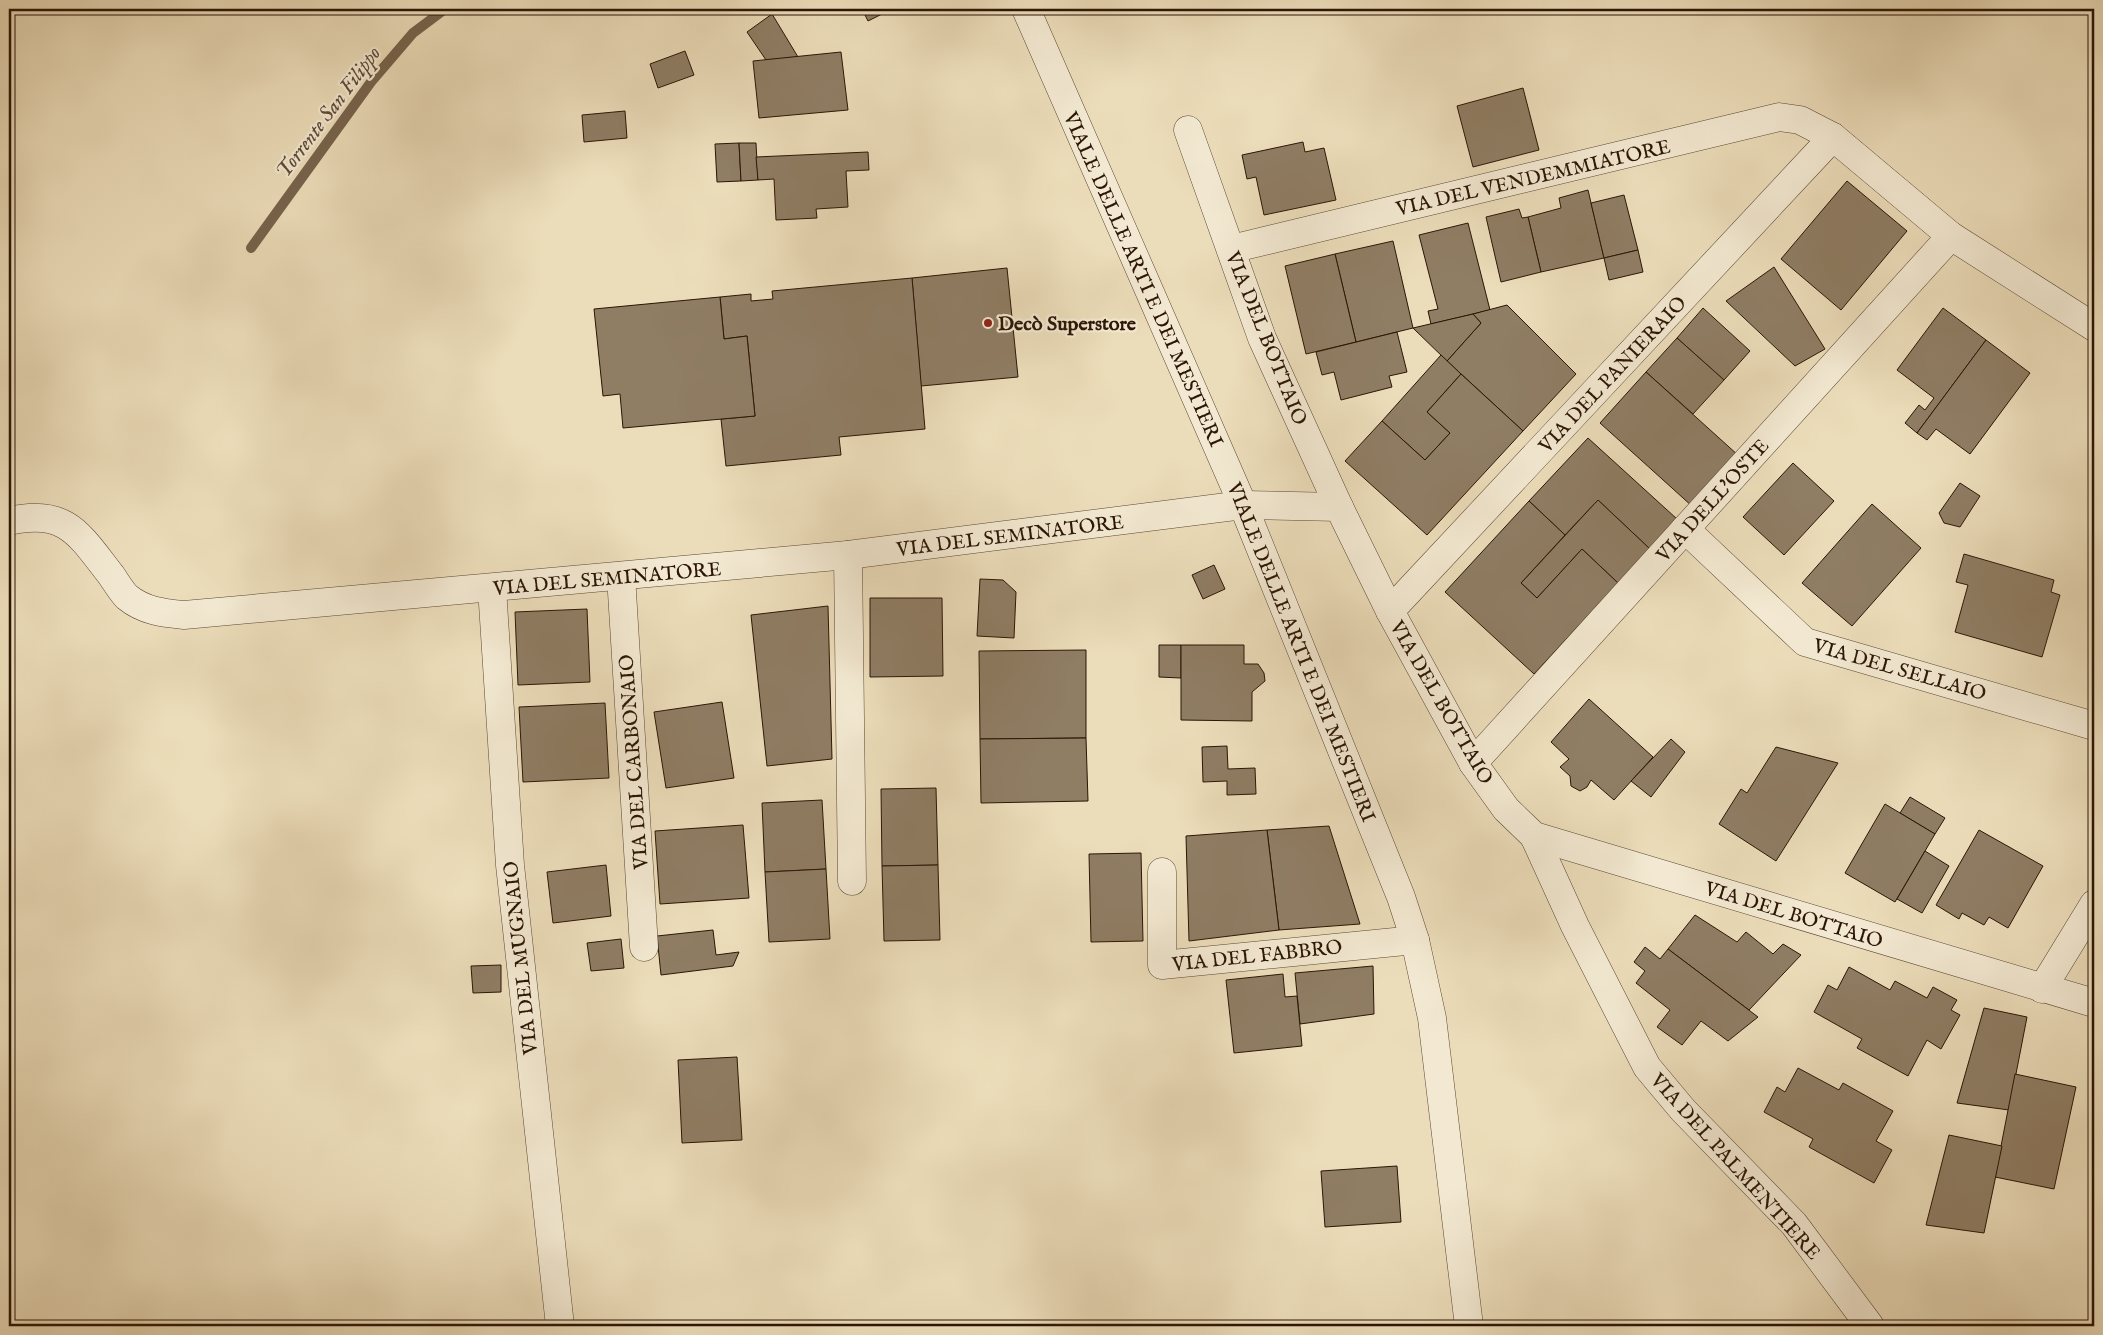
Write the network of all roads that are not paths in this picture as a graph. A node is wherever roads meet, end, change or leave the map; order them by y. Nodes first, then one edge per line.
1 (1026, 9) edge
2 (1188, 130) dead end
3 (1833, 137) junction
4 (1951, 236) junction
5 (1230, 249) junction
6 (2094, 327) edge
7 (1243, 505) junction
8 (1339, 507) junction
9 (9, 521) edge
10 (1685, 529) junction
11 (848, 555) junction
12 (621, 576) junction
13 (492, 588) junction
14 (1390, 611) junction
15 (2094, 726) edge
16 (1473, 763) junction
17 (1534, 836) junction
18 (1162, 872) dead end
19 (852, 881) dead end
20 (2094, 904) edge
21 (1415, 940) junction
22 (644, 947) dead end
23 (2042, 989) junction
24 (2094, 1003) edge
25 (560, 1326) edge
26 (1469, 1326) edge
27 (1870, 1326) edge

1 - 7 street, VIALE DELLE ARTI E DEI MESTIERI
2 - 5 street, VIA DEL BOTTAIO
3 - 4 street, VIA DEL VENDEMMIATORE
3 - 5 street, VIA DEL VENDEMMIATORE
3 - 14 street, VIA DEL PANIERAIO
4 - 6 street, VIA DEL VENDEMMIATORE
4 - 10 street, VIA DELL'OSTE
5 - 8 street, VIA DEL BOTTAIO
7 - 8 street, VIA DEL SEMINATORE
7 - 11 street, VIA DEL SEMINATORE
7 - 21 street, VIALE DELLE ARTI E DEI MESTIERI
8 - 14 street, VIA DEL BOTTAIO
9 - 13 street, VIA DEL SEMINATORE
10 - 15 street, VIA DEL SELLAIO
10 - 16 street, VIA DELL'OSTE
11 - 12 street, VIA DEL SEMINATORE
11 - 19 street
12 - 13 street, VIA DEL SEMINATORE
12 - 22 street, VIA DEL CARBONAIO
13 - 25 street, VIA DEL MUGNAIO
14 - 16 street, VIA DEL BOTTAIO
16 - 17 street, VIA DEL BOTTAIO
17 - 23 street, VIA DEL BOTTAIO
17 - 27 street, VIA DEL PALMENTIERE
18 - 21 street, VIA DEL FABBRO
20 - 23 street
21 - 26 street, VIALE DELLE ARTI E DEI MESTIERI
23 - 24 street, VIA DEL BOTTAIO

